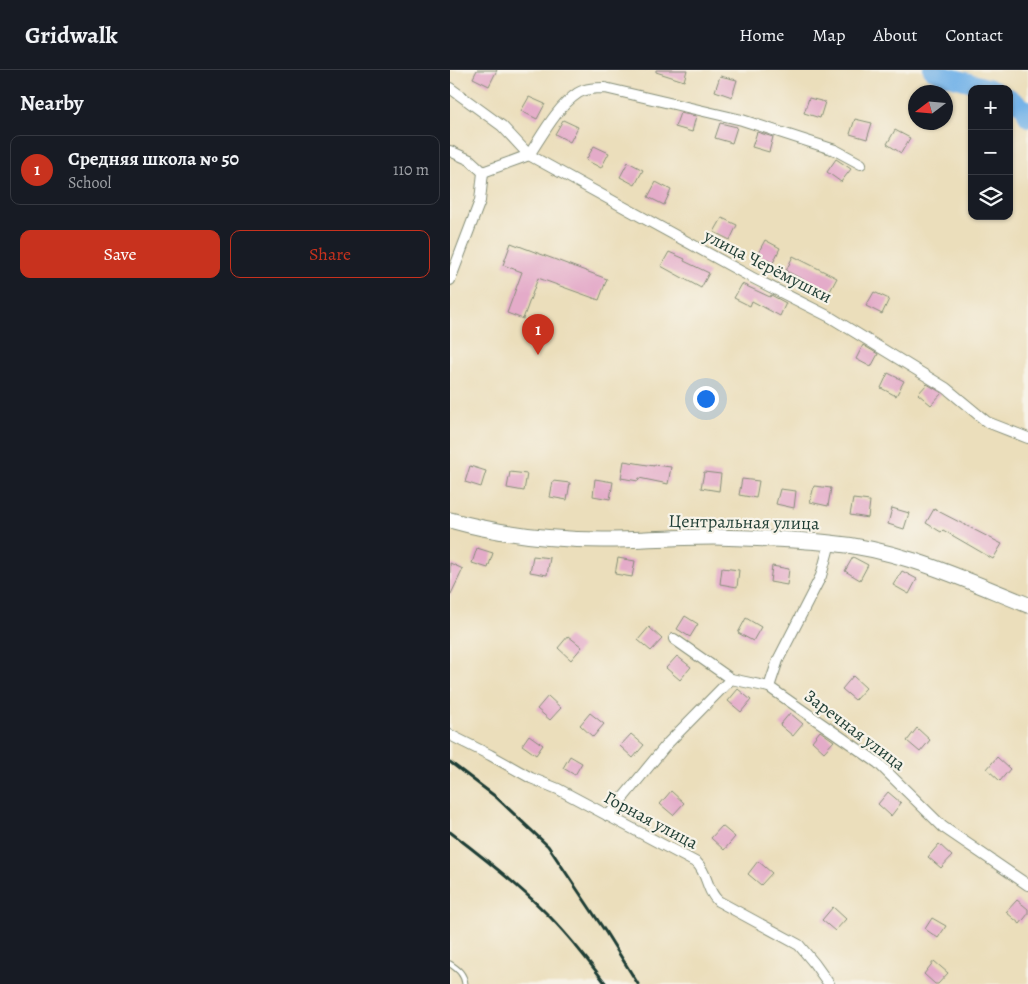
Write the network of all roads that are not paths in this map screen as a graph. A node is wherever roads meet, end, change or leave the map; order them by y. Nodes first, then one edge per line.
1 (450, 88) edge
2 (450, 151) edge
3 (529, 155) junction
4 (861, 164) dead end
5 (483, 172) junction
6 (450, 280) edge
7 (1028, 438) edge
8 (450, 520) edge
9 (830, 543) junction
10 (1028, 605) edge
11 (674, 639) dead end
12 (731, 679) junction
13 (769, 687) junction
14 (450, 735) edge
15 (608, 816) junction
16 (1028, 886) edge
17 (450, 964) edge
18 (465, 984) edge
19 (829, 984) edge

1 - 3 street, улица Черёмушки
2 - 5 street
3 - 4 street
3 - 5 street
3 - 7 street, улица Черёмушки
5 - 6 street
8 - 9 street, Центральная улица
9 - 10 street, Центральная улица
9 - 13 street
11 - 12 street, Заречная улица
12 - 13 street, Заречная улица
12 - 15 street
13 - 16 street, Заречная улица
14 - 15 street, Горная улица
15 - 19 street, Горная улица
17 - 18 lane

